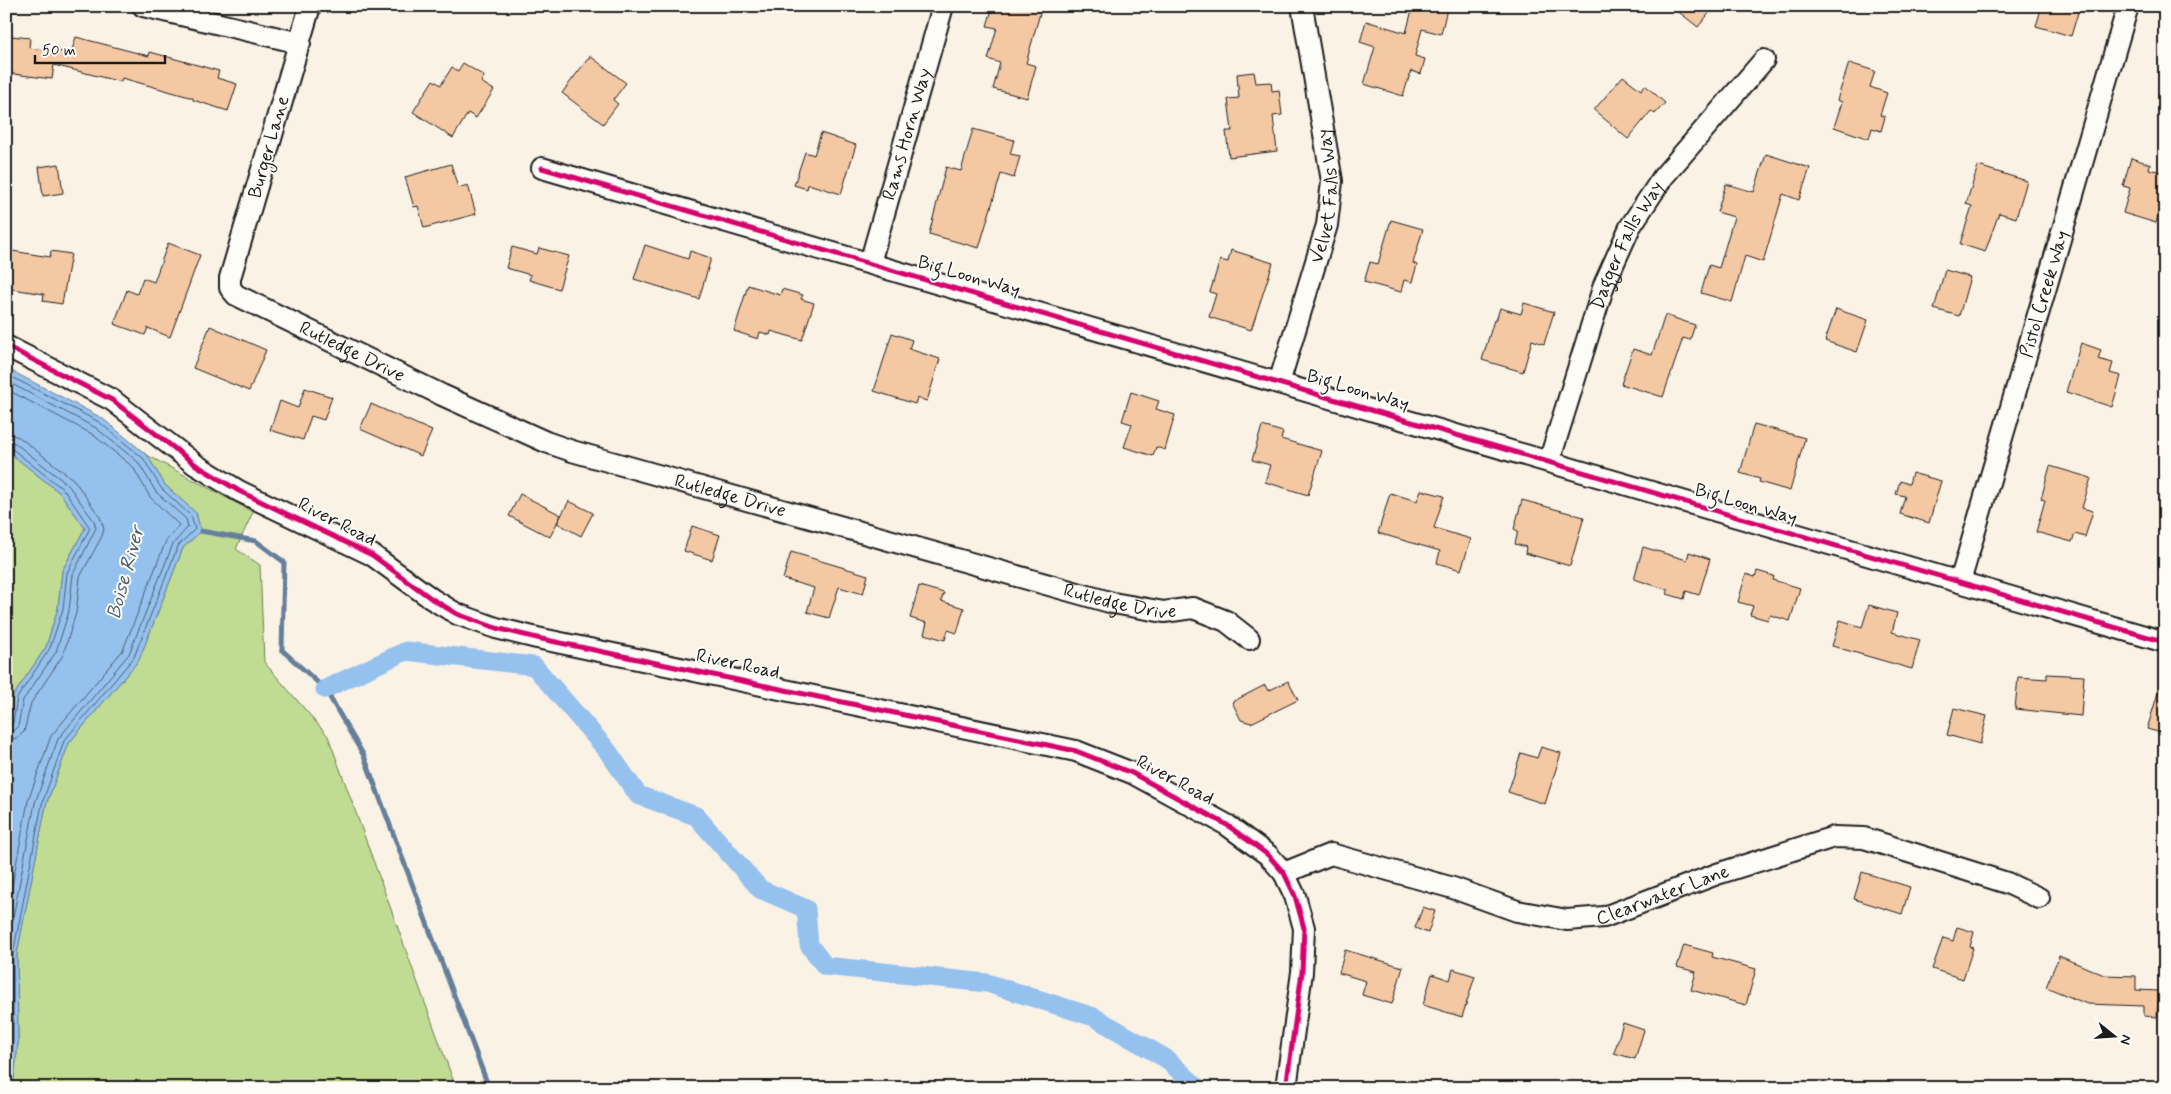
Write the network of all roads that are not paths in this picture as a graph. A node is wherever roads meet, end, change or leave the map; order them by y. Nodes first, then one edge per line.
1 (143, 6) edge
2 (310, 6) edge
3 (943, 6) edge
4 (1302, 6) edge
5 (2128, 6) edge
6 (300, 43) junction
7 (1764, 60) dead end
8 (542, 168) dead end
9 (870, 263) junction
10 (230, 288) joint
11 (6, 346) edge
12 (1279, 383) junction
13 (1549, 462) junction
14 (1960, 582) junction
15 (1249, 639) dead end
16 (2165, 642) edge
17 (1284, 873) junction
18 (2039, 898) dead end
19 (1286, 1088) edge

1 - 6 street
2 - 6 street, Burger Lane
3 - 9 street, Rams Horn Way
4 - 12 street, Velvet Falls Way
5 - 14 street, Pistol Creek Way
6 - 10 street, Burger Lane
7 - 13 street, Dagger Falls Way
8 - 9 street, Big Loon Way
9 - 12 street, Big Loon Way
10 - 15 street, Rutledge Drive
11 - 17 street, River Road
12 - 13 street, Big Loon Way
13 - 14 street, Big Loon Way
14 - 16 street, Big Loon Way
17 - 18 street, Clearwater Lane
17 - 19 street, River Road

